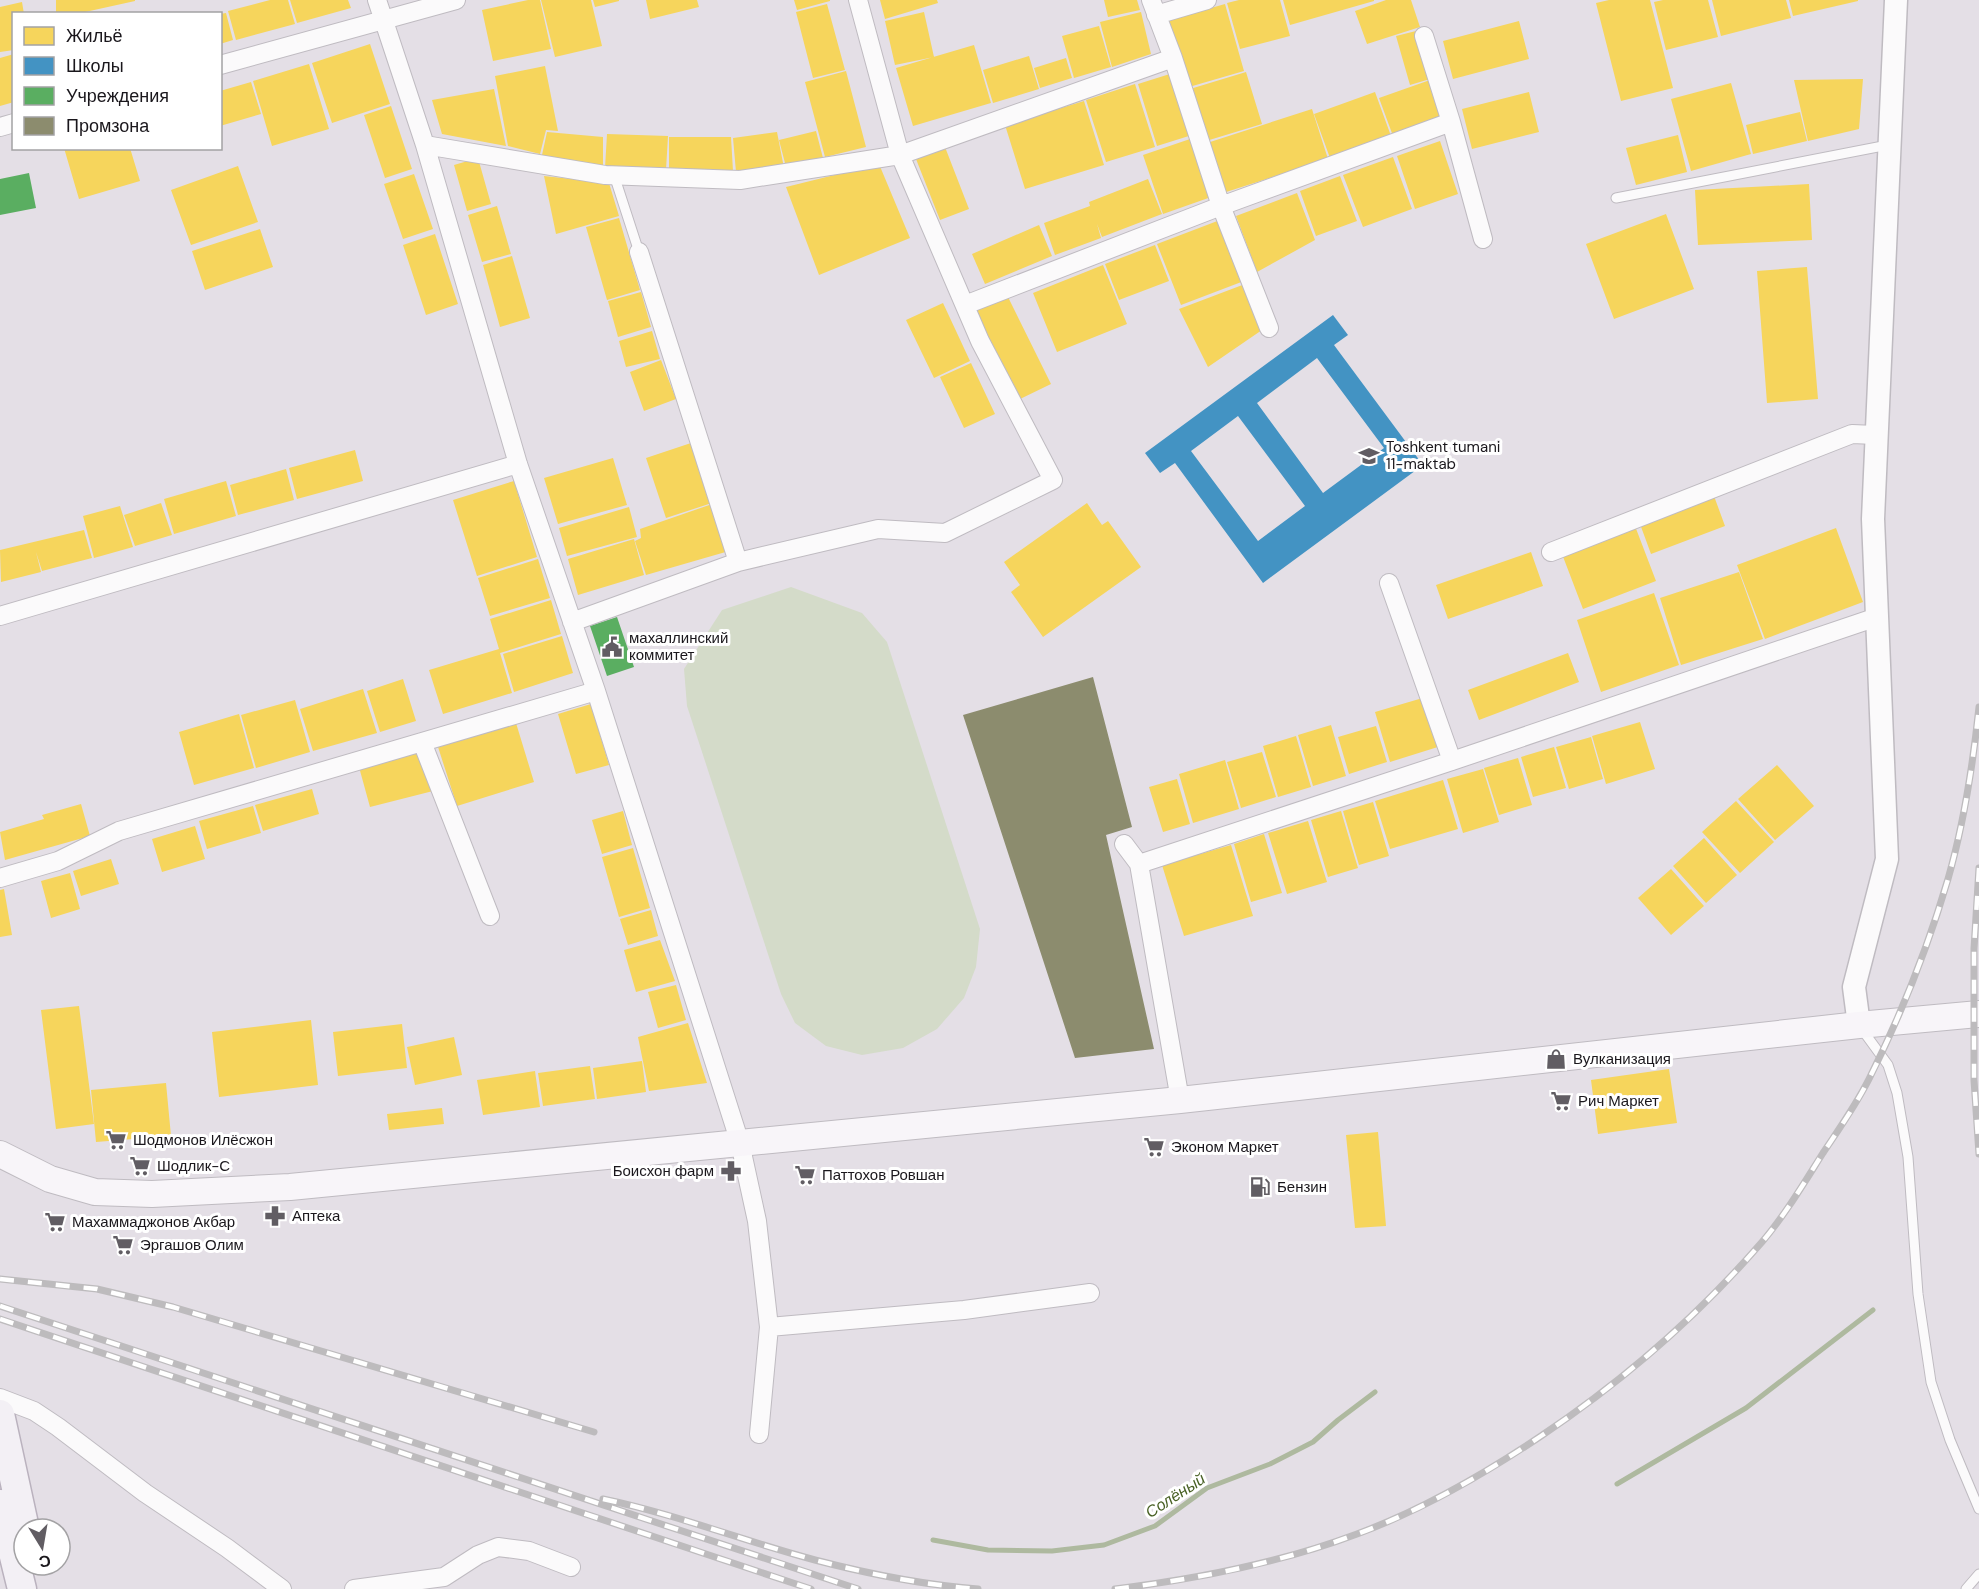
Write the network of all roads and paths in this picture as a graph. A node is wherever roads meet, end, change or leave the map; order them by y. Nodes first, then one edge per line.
1 (377, 0) edge
2 (456, 0) edge
3 (858, 0) edge
4 (1207, 0) edge
5 (1896, 0) edge
6 (1154, 7) edge
7 (384, 20) junction
8 (1424, 36) dead end
9 (1173, 58) junction
10 (222, 64) edge
11 (1451, 122) junction
12 (425, 145) junction
13 (1888, 146) junction
14 (900, 155) junction
15 (614, 175) junction
16 (1616, 198) dead end
17 (1221, 206) junction
18 (1483, 239) dead end
19 (639, 252) joint
20 (965, 305) junction
21 (1269, 328) dead end
22 (1875, 435) junction
23 (518, 464) junction
24 (1551, 552) dead end
25 (738, 562) junction
26 (1389, 584) dead end
27 (0, 616) edge
28 (1877, 617) junction
29 (572, 622) junction
30 (596, 691) junction
31 (422, 742) junction
32 (1452, 761) junction
33 (1124, 844) dead end
34 (1139, 864) junction
35 (0, 878) edge
36 (490, 916) dead end
37 (1979, 1014) edge
38 (1859, 1025) junction
39 (1180, 1100) junction
40 (740, 1143) junction
41 (2, 1153) edge
42 (1090, 1293) dead end
43 (769, 1327) junction
44 (0, 1398) edge
45 (0, 1414) edge
46 (759, 1434) dead end
47 (0, 1499) edge
48 (1979, 1509) edge
49 (22, 1517) edge
50 (571, 1567) dead end
51 (1979, 1574) edge
52 (22, 1589) edge
53 (282, 1589) edge
54 (354, 1589) edge
55 (1965, 1589) edge

1 - 7 street
2 - 7 street
3 - 14 street
4 - 6 street
5 - 13 street
6 - 9 street
7 - 10 street
7 - 12 street
8 - 11 street
9 - 14 street
9 - 17 street
11 - 17 street
11 - 18 street
12 - 15 street
12 - 23 street
13 - 16 lane
13 - 22 street
14 - 15 street
14 - 20 street
15 - 19 lane
17 - 20 street
17 - 21 street
19 - 25 street
20 - 25 street
22 - 24 street
22 - 28 street
23 - 27 street
23 - 29 street
25 - 29 street
26 - 32 street
28 - 32 street
28 - 38 street
29 - 30 street
30 - 31 street
30 - 40 street
31 - 35 street
31 - 36 street
32 - 34 street
33 - 34 street
34 - 39 street
37 - 38 main road
38 - 39 main road
38 - 48 lane
39 - 40 main road
40 - 41 main road
40 - 43 street
42 - 43 street
43 - 46 street
44 - 53 street
45 - 49 main road
47 - 52 main road
50 - 54 street
51 - 55 lane

